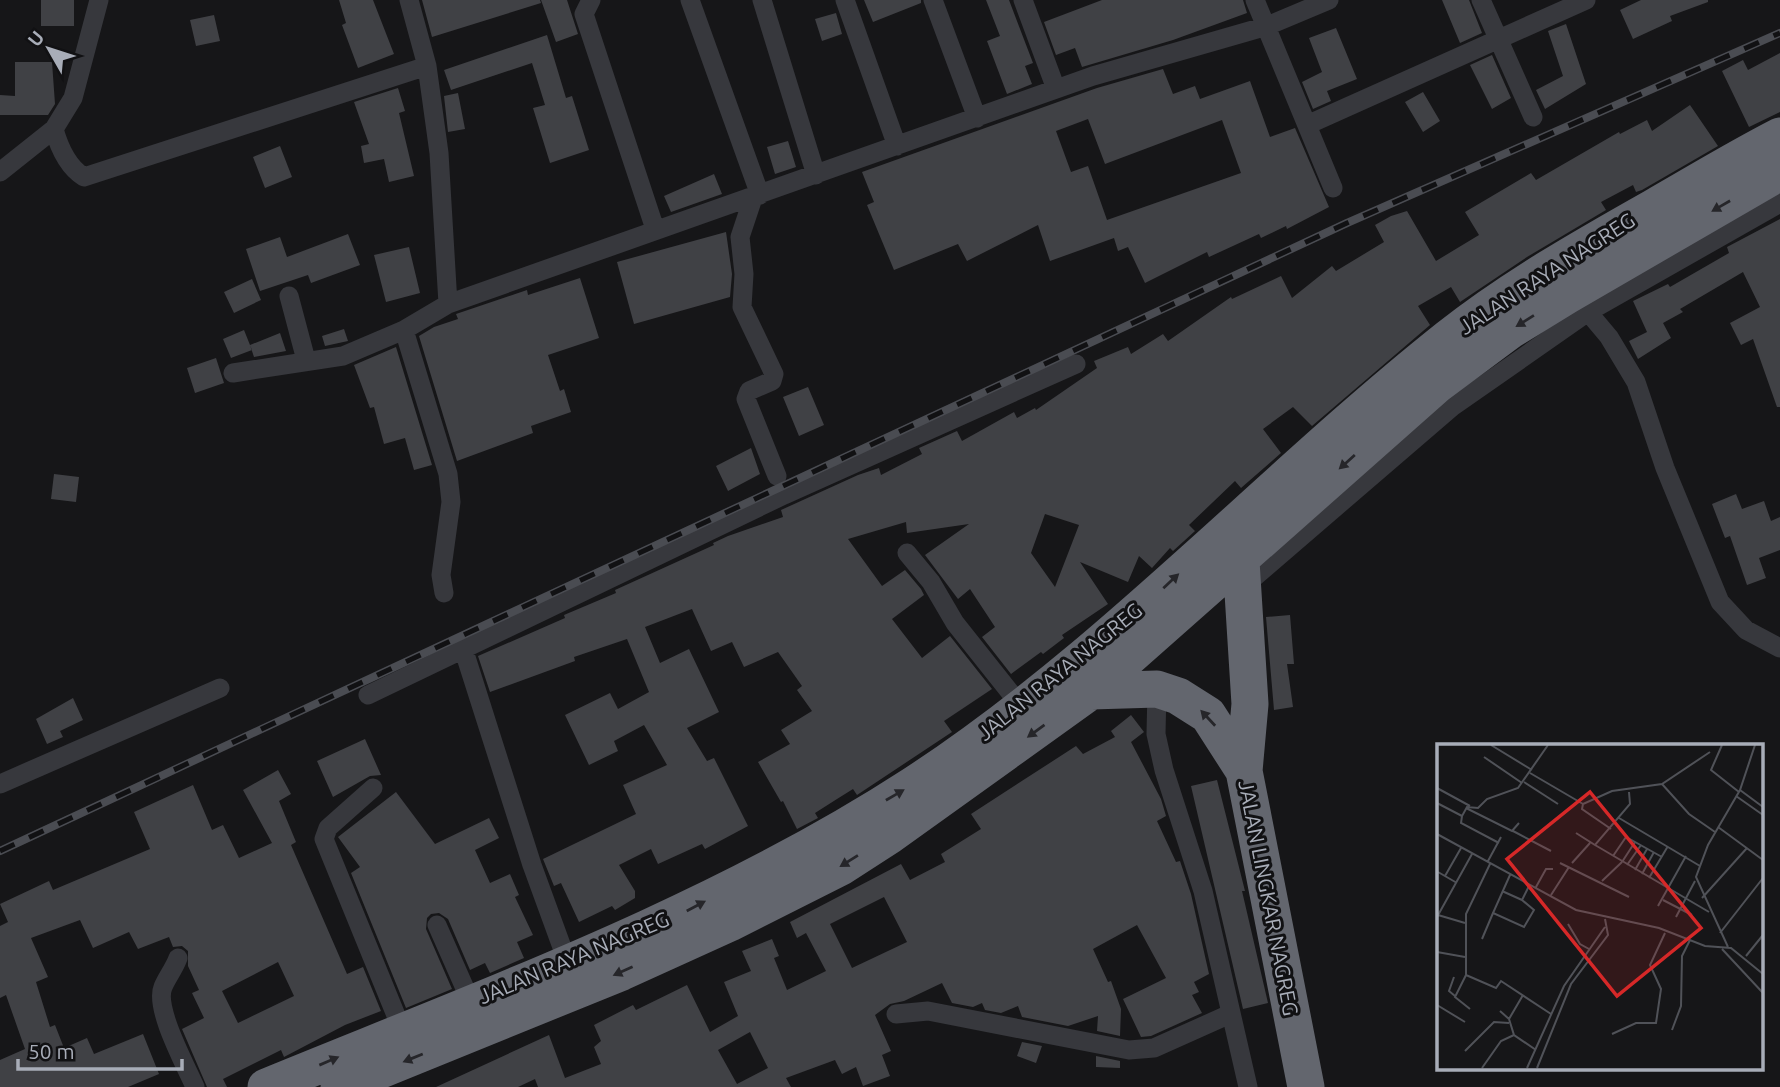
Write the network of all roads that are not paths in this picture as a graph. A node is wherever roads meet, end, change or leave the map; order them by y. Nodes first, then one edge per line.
1 (99, 0) edge
2 (408, 0) edge
3 (591, 0) edge
4 (690, 0) edge
5 (762, 0) edge
6 (845, 0) edge
7 (933, 0) edge
8 (1023, 0) edge
9 (1255, 0) edge
10 (1329, 0) edge
11 (1481, 0) edge
12 (1586, 0) edge
13 (1267, 26) junction
14 (1499, 40) junction
15 (427, 66) junction
16 (1056, 89) junction
17 (977, 117) junction
18 (1533, 117) dead end
19 (1307, 125) junction
20 (54, 130) junction
21 (1780, 136) edge
22 (897, 146) junction
23 (0, 172) edge
24 (1780, 172) edge
25 (816, 175) junction
26 (1333, 188) dead end
27 (756, 197) junction
28 (1780, 203) edge
29 (655, 229) junction
30 (289, 296) dead end
31 (449, 304) junction
32 (1588, 312) junction
33 (404, 330) junction
34 (306, 360) junction
35 (1076, 364) dead end
36 (233, 373) dead end
37 (781, 487) junction
38 (907, 553) dead end
39 (1242, 574) junction
40 (444, 593) dead end
41 (1780, 648) edge
42 (460, 649) junction
43 (220, 688) dead end
44 (1157, 689) junction
45 (1091, 691) junction
46 (368, 695) dead end
47 (1021, 706) junction
48 (1244, 771) junction
49 (0, 784) edge
50 (373, 788) dead end
51 (437, 925) dead end
52 (178, 958) dead end
53 (567, 961) junction
54 (471, 1002) junction
55 (896, 1014) dead end
56 (1230, 1014) junction
57 (402, 1030) junction
58 (353, 1084) edge
59 (195, 1087) edge
60 (266, 1087) edge
61 (1248, 1087) edge
62 (1306, 1087) edge

1 - 20 street
2 - 15 street
3 - 29 street
4 - 27 street
5 - 25 street
6 - 22 street
7 - 17 street
8 - 16 street
9 - 13 street
10 - 13 street
11 - 14 street
12 - 14 street
13 - 16 street
13 - 19 street
14 - 18 street
14 - 19 street
15 - 20 street
15 - 31 street
16 - 17 street
17 - 22 street
19 - 26 street
20 - 23 street
47 -> 21 highway, JALAN RAYA NAGREG
22 - 25 street
24 -> 39 highway, JALAN RAYA NAGREG
25 - 27 street
27 - 29 street
27 - 37 street
28 - 32 street
29 - 31 street
30 - 34 street
31 - 33 street
32 - 39 street
32 - 41 street
33 - 34 street
33 - 40 street
34 - 36 street
35 - 37 street
37 - 42 street
38 - 47 street
39 - 45 highway, JALAN RAYA NAGREG
39 - 48 highway
42 - 46 street
42 - 53 street
43 - 49 street
44 - 45 highway, JALAN LINGKAR NAGREG
48 -> 44 highway, JALAN LINGKAR NAGREG
44 - 56 street
45 -> 58 highway, JALAN RAYA NAGREG
53 -> 47 highway, JALAN RAYA NAGREG
48 - 62 highway, JALAN LINGKAR NAGREG
50 - 57 street
51 - 54 street
52 - 59 street
53 - 54 highway, JALAN RAYA NAGREG
54 - 57 highway, JALAN RAYA NAGREG
55 - 56 street
56 - 61 street
60 -> 57 highway, JALAN RAYA NAGREG

